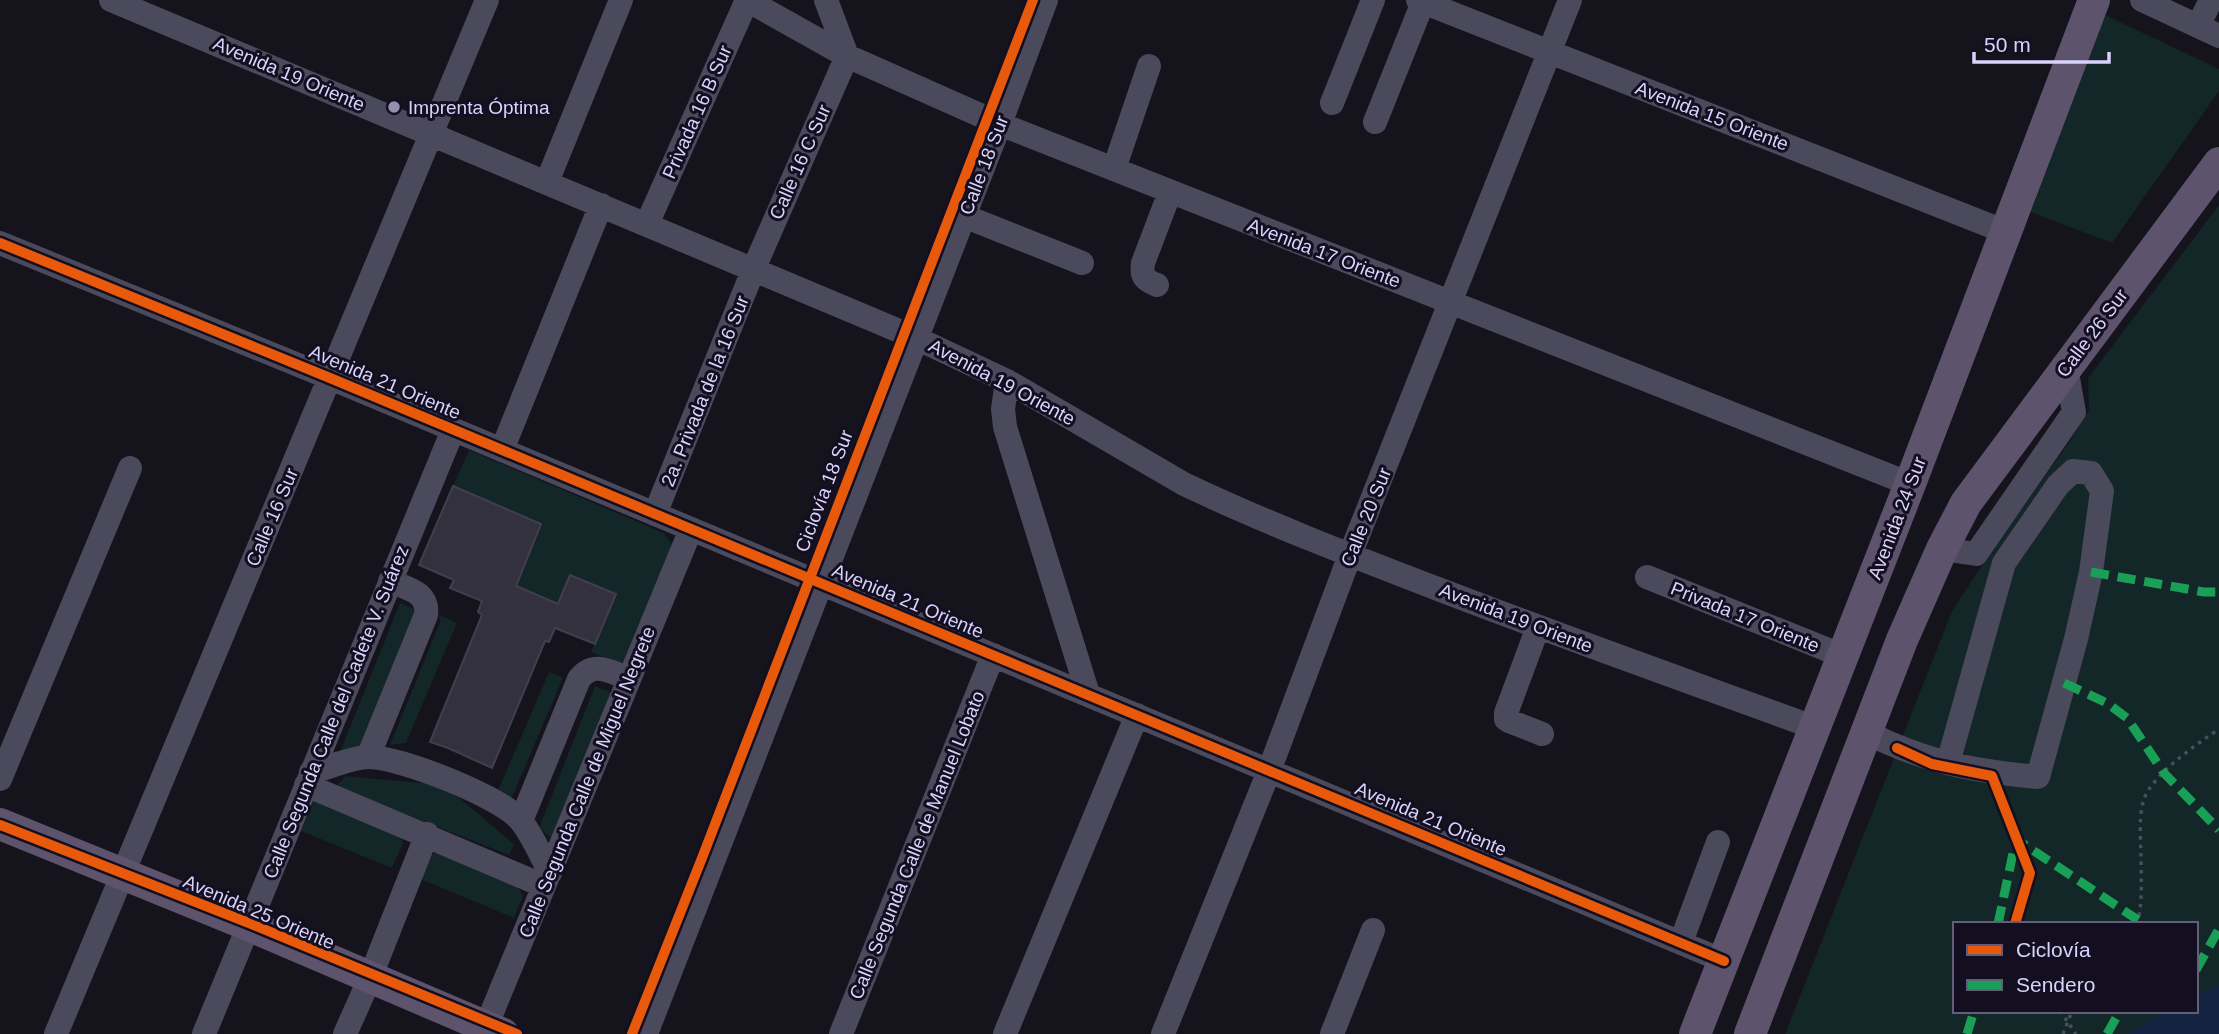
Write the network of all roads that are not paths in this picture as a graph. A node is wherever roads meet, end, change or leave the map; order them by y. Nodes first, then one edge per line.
1 (111, 0) edge
2 (487, 0) edge
3 (621, 0) edge
4 (747, 0) edge
5 (826, 0) edge
6 (1046, 0) edge
7 (1373, 0) edge
8 (1570, 0) edge
9 (2094, 0) edge
10 (2142, 0) edge
11 (2211, 0) edge
12 (1420, 1) edge
13 (2209, 31) edge
14 (1550, 52) junction
15 (846, 56) junction
16 (1149, 66) dead end
17 (1332, 103) dead end
18 (1375, 122) dead end
19 (1000, 124) junction
20 (431, 134) junction
21 (2219, 163) edge
22 (1114, 169) junction
23 (547, 182) junction
24 (1170, 192) junction
25 (601, 205) junction
26 (964, 216) junction
27 (647, 224) junction
28 (2006, 232) junction
29 (0, 243) edge
30 (1082, 263) dead end
31 (754, 268) junction
32 (1157, 285) dead end
33 (1452, 303) junction
34 (916, 338) junction
35 (2066, 367) junction
36 (330, 378) junction
37 (1007, 381) junction
38 (453, 430) junction
39 (502, 450) junction
40 (130, 468) dead end
41 (1910, 484) junction
42 (655, 514) junction
43 (691, 529) junction
44 (1942, 548) junction
45 (1350, 555) junction
46 (1647, 577) dead end
47 (390, 581) junction
48 (821, 583) junction
49 (1538, 627) junction
50 (993, 655) junction
51 (1843, 656) junction
52 (629, 679) junction
53 (1087, 694) junction
54 (1137, 715) junction
55 (1816, 728) junction
56 (1866, 732) junction
57 (1542, 734) dead end
58 (368, 757) junction
59 (1948, 763) junction
60 (1269, 771) junction
61 (309, 778) junction
62 (0, 779) edge
63 (521, 821) junction
64 (0, 824) edge
65 (427, 834) junction
66 (1718, 842) dead end
67 (123, 874) junction
68 (547, 879) junction
69 (248, 925) junction
70 (1373, 930) dead end
71 (1681, 942) junction
72 (1724, 961) junction
73 (370, 978) junction
74 (491, 1032) edge
75 (56, 1034) edge
76 (204, 1034) edge
77 (345, 1034) edge
78 (646, 1034) edge
79 (841, 1034) edge
80 (1005, 1034) edge
81 (1163, 1034) edge
82 (1332, 1034) edge
83 (1695, 1034) edge
84 (1750, 1034) edge

1 - 20 street, Avenida 19 Oriente
2 - 20 street, Calle 16 Sur
3 - 23 street
4 - 15 street, Avenida 17 Oriente
4 - 27 street, Privada 16 B Sur
5 - 15 street
6 - 19 street, Calle 18 Sur
7 - 17 street
8 - 14 street, Calle 20 Sur
9 - 28 main road, Avenida 24 Sur
10 - 13 street
11 - 13 street
12 - 14 street, Avenida 15 Oriente
12 - 18 street
14 - 28 street, Avenida 15 Oriente
14 - 33 street, Calle 20 Sur
15 - 19 street, Avenida 17 Oriente
15 - 31 street, Calle 16 C Sur
16 - 22 street
19 - 22 street, Avenida 17 Oriente
19 - 26 street, Calle 18 Sur
20 - 23 street, Avenida 19 Oriente
20 - 36 street, Calle 16 Sur
21 - 35 main road, Calle 26 Sur
22 - 24 street, Avenida 17 Oriente
23 - 25 street, Avenida 19 Oriente
24 - 32 street
24 - 33 street, Avenida 17 Oriente
25 - 27 street, Avenida 19 Oriente
25 - 39 street
26 - 30 street
26 - 34 street, Calle 18 Sur
27 - 31 street, Avenida 19 Oriente
28 - 41 main road, Avenida 24 Sur
29 - 36 street, Avenida 21 Oriente
31 - 34 street, Avenida 19 Oriente
31 - 42 street, 2a. Privada de la 16 Sur
33 - 41 street, Avenida 17 Oriente
33 - 45 street, Calle 20 Sur
34 - 37 street, Avenida 19 Oriente
34 - 48 street, Calle 18 Sur
35 - 44 main road, Calle 26 Sur
35 - 44 street
36 - 38 street, Avenida 21 Oriente
36 - 67 street, Calle 16 Sur
37 - 45 street, Avenida 19 Oriente
37 - 53 street
38 - 39 street, Avenida 21 Oriente
38 - 47 street, Calle Segunda Calle del Cadete V. Suárez
39 - 42 street, Avenida 21 Oriente
40 - 62 street
41 - 51 main road, Avenida 24 Sur
42 - 43 street, Avenida 21 Oriente
43 - 48 street, Avenida 21 Oriente
43 - 52 street, Calle Segunda Calle de Miguel Negrete
44 - 56 main road
45 - 49 street, Avenida 19 Oriente
45 - 60 street, Calle 20 Sur
46 - 51 street, Privada 17 Oriente
47 - 58 street
47 - 61 street, Calle Segunda Calle del Cadete V. Suárez
48 - 50 street, Avenida 21 Oriente
48 - 78 street, Calle 18 Sur
49 - 55 street, Avenida 19 Oriente
49 - 57 street
50 - 53 street, Avenida 21 Oriente
50 - 79 street, Calle Segunda Calle de Manuel Lobato
51 - 55 main road, Avenida 24 Sur
52 - 63 street
52 - 68 street, Calle Segunda Calle de Miguel Negrete
53 - 54 street, Avenida 21 Oriente
54 - 60 street, Avenida 21 Oriente
54 - 80 street
55 - 72 main road, Avenida 24 Sur
56 - 59 street
56 - 84 main road
58 - 61 street
58 - 63 street
59 - 59 street
60 - 71 street, Avenida 21 Oriente
60 - 81 street, Calle 20 Sur
61 - 65 street
61 - 69 street, Calle Segunda Calle del Cadete V. Suárez
63 - 68 street
64 - 67 main road, Avenida 25 Oriente
65 - 68 street
65 - 73 street
66 - 71 street
67 - 69 main road, Avenida 25 Oriente
67 - 75 street, Calle 16 Sur
68 - 74 street, Calle Segunda Calle de Miguel Negrete
69 - 73 main road, Avenida 25 Oriente
69 - 76 street, Calle Segunda Calle del Cadete V. Suárez
70 - 82 street
71 - 72 street, Avenida 21 Oriente
72 - 83 main road, Avenida 24 Sur
73 - 74 main road, Avenida 25 Oriente
73 - 77 street

